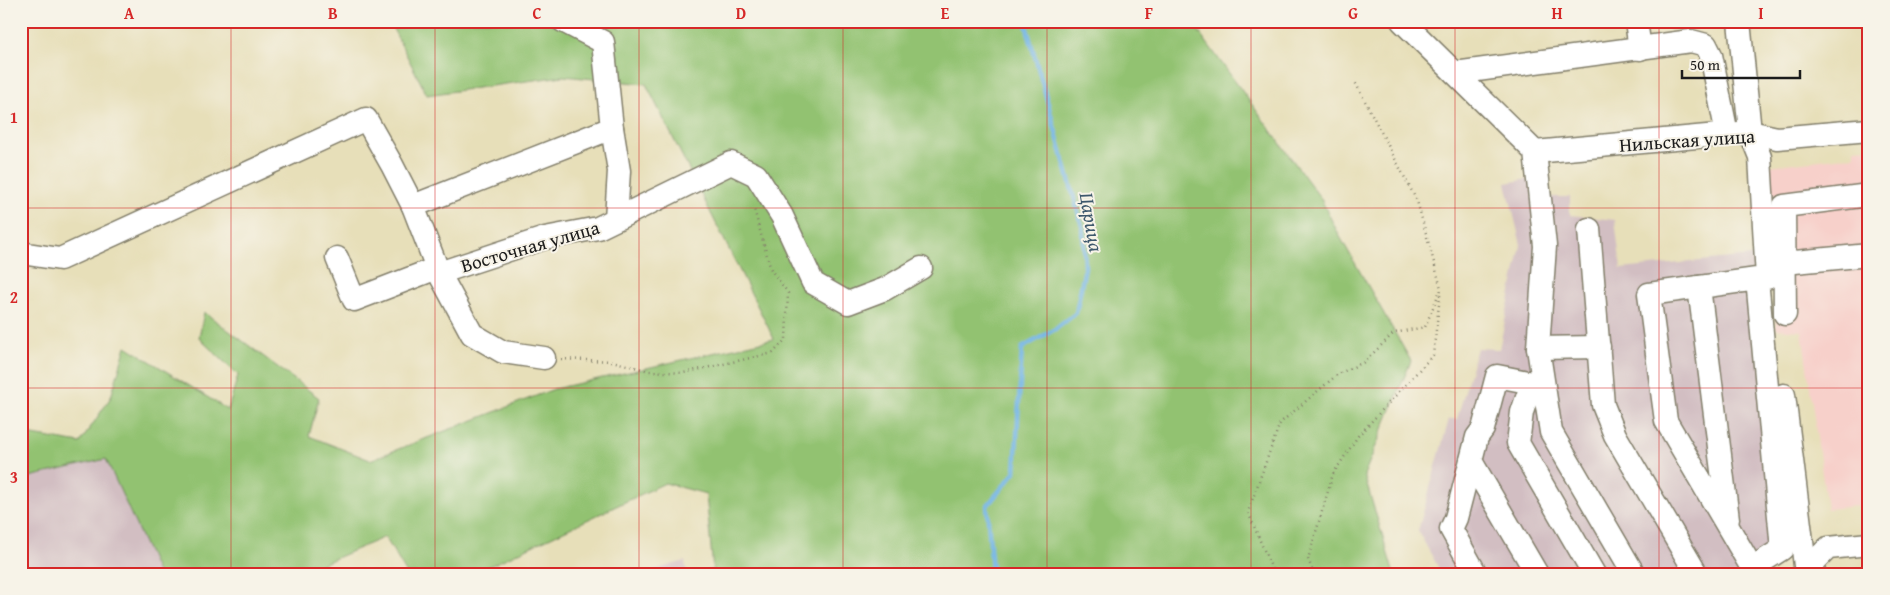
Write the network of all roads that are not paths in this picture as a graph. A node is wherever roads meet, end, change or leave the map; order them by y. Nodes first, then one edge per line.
1 (563, 21) edge
2 (1402, 21) edge
3 (1636, 21) edge
4 (1739, 21) edge
5 (1640, 49) junction
6 (1455, 73) junction
7 (612, 128) junction
8 (1869, 130) edge
9 (1750, 132) junction
10 (1727, 134) junction
11 (1535, 152) junction
12 (1869, 195) edge
13 (413, 206) junction
14 (616, 218) junction
15 (1589, 229) dead end
16 (21, 253) edge
17 (1869, 255) edge
18 (337, 258) dead end
19 (1784, 263) junction
20 (921, 268) dead end
21 (438, 271) junction
22 (1762, 278) junction
23 (1699, 287) junction
24 (1785, 314) dead end
25 (1599, 347) junction
26 (1538, 348) junction
27 (544, 358) road end
28 (1538, 384) junction
29 (1784, 395) dead end
30 (1471, 461) junction
31 (1729, 529) junction
32 (1869, 544) edge
33 (1696, 573) edge
34 (1476, 574) edge
35 (1537, 574) edge
36 (1594, 574) edge
37 (1634, 574) edge
38 (1806, 574) edge

1 - 7 street
2 - 6 street
3 - 5 street
4 - 9 street
5 - 6 street
5 - 10 street
6 - 11 street
7 - 13 street
7 - 14 street
8 - 9 street, Нильская улица
9 - 10 street, Нильская улица
9 - 22 street
10 - 11 street, Нильская улица
11 - 26 street
12 - 19 street
13 - 16 street, Восточная улица
13 - 21 street, Восточная улица
14 - 20 street, Восточная улица
14 - 21 street, Восточная улица
15 - 25 street
17 - 19 street
18 - 21 street
19 - 24 street
21 - 27 street
22 - 23 street
22 - 31 street
23 - 31 street
23 - 31 street
25 - 26 street
25 - 33 street
26 - 28 street
28 - 30 street
28 - 36 street
28 - 37 street
29 - 38 street
30 - 34 street
30 - 35 street
32 - 38 street

